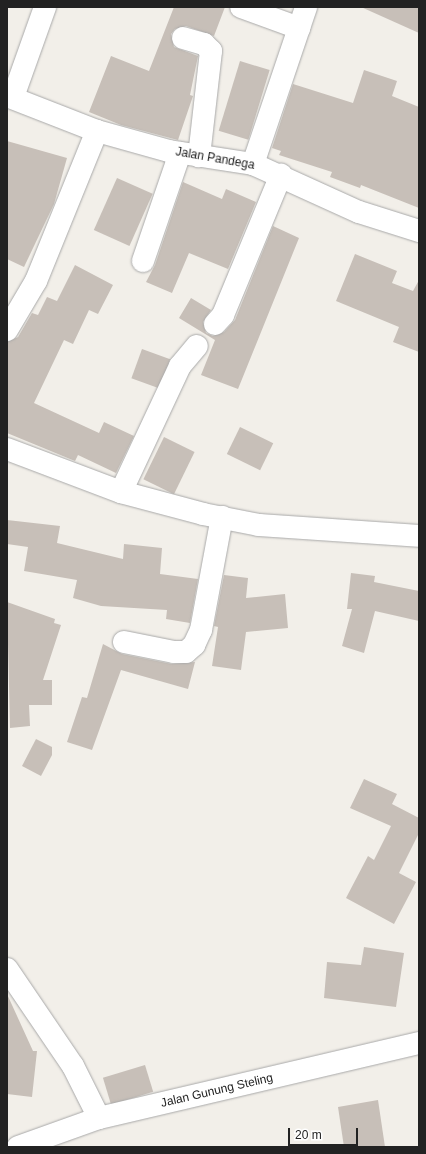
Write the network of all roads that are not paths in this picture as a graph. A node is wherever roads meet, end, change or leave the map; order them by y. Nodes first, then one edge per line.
1 (45, 7) edge
2 (241, 7) edge
3 (306, 7) edge
4 (299, 28) junction
5 (183, 38) dead end
6 (10, 97) edge
7 (97, 131) junction
8 (190, 154) junction
9 (253, 164) junction
10 (281, 175) junction
11 (419, 231) edge
12 (143, 261) dead end
13 (215, 324) dead end
14 (7, 330) edge
15 (197, 346) dead end
16 (7, 449) edge
17 (121, 492) junction
18 (222, 517) junction
19 (419, 536) edge
20 (124, 642) dead end
21 (7, 969) edge
22 (419, 1043) edge
23 (99, 1118) junction
24 (18, 1147) edge

1 - 6 street
2 - 4 street
3 - 4 street
4 - 9 street
5 - 8 street
6 - 7 street, Jalan Pandega
7 - 8 street, Jalan Pandega
7 - 14 street
8 - 9 street, Jalan Pandega
8 - 12 street
9 - 10 street, Jalan Pandega
10 - 11 street, Jalan Pandega
10 - 13 street
15 - 17 street
16 - 17 street
17 - 18 street
18 - 19 street
18 - 20 street
21 - 23 street
22 - 23 street, Jalan Gunung Steling
23 - 24 street, Jalan Gunung Steling

